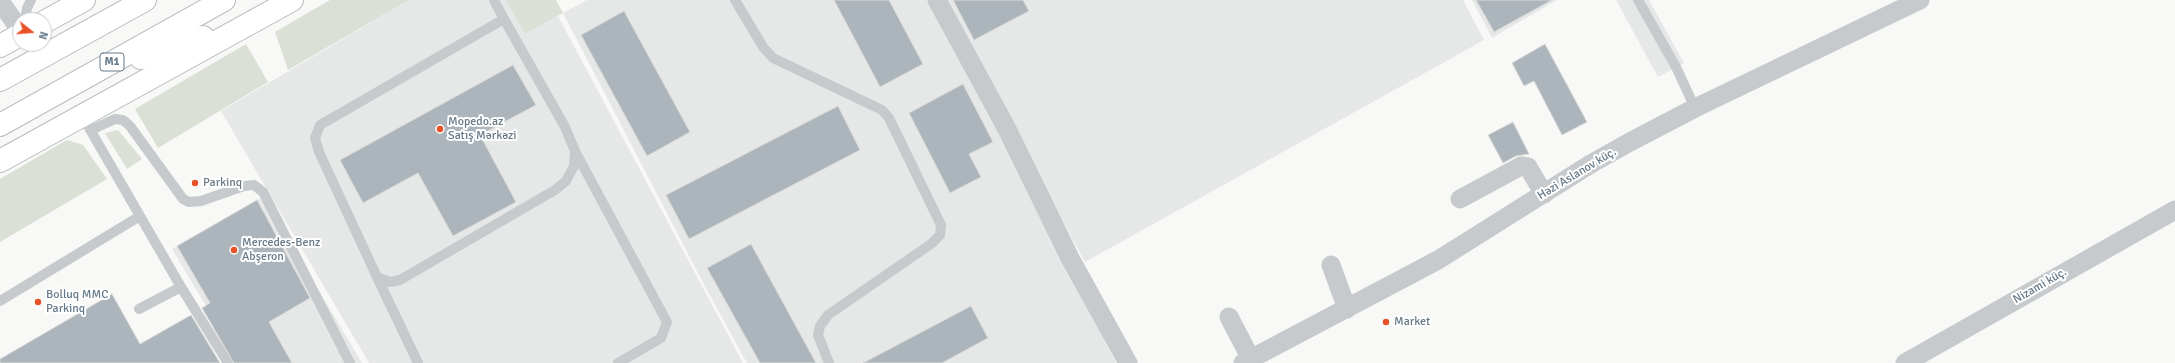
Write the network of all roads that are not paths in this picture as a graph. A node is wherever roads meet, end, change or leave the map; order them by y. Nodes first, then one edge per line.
1 (31, 0) edge
2 (84, 0) edge
3 (145, 0) edge
4 (224, 0) edge
5 (292, 0) edge
6 (494, 0) edge
7 (736, 0) edge
8 (937, 0) edge
9 (1638, 0) edge
10 (1920, 0) edge
11 (0, 1) edge
12 (26, 12) edge
13 (12, 18) edge
14 (52, 18) edge
15 (504, 19) junction
16 (256, 20) junction
17 (12, 39) edge
18 (0, 46) edge
19 (92, 74) junction
20 (0, 80) edge
21 (1695, 108) junction
22 (86, 123) junction
23 (0, 126) edge
24 (575, 151) junction
25 (0, 161) edge
26 (1544, 194) junction
27 (1460, 199) dead end
28 (2175, 210) edge
29 (140, 216) junction
30 (1331, 265) dead end
31 (377, 277) junction
32 (182, 287) junction
33 (0, 301) edge
34 (139, 308) dead end
35 (1347, 309) junction
36 (1229, 317) dead end
37 (1247, 361) edge
38 (228, 363) edge
39 (350, 363) edge
40 (418, 363) edge
41 (618, 363) edge
42 (829, 363) edge
43 (1128, 363) edge
44 (1905, 363) edge

1 - 12 lane
2 - 14 highway
3 - 20 highway
4 - 19 highway, M1
5 - 16 highway
6 - 15 lane
7 - 42 lane
8 - 43 street
9 - 21 lane
10 - 21 street, Həzi Aslanov küç.
11 - 13 street
15 - 24 lane
15 - 31 lane
16 - 19 highway
16 - 22 highway
17 - 18 highway
19 - 23 highway, M1
21 - 26 street, Həzi Aslanov küç.
22 - 25 highway
22 - 29 lane
22 - 39 lane
24 - 31 lane
24 - 41 lane
26 - 27 street
26 - 35 street, Həzi Aslanov küç.
28 - 44 street, Nizami küç.
29 - 32 lane
29 - 33 lane
30 - 35 street
31 - 40 lane
32 - 34 lane
32 - 38 lane
35 - 37 street, Həzi Aslanov küç.
36 - 37 street

